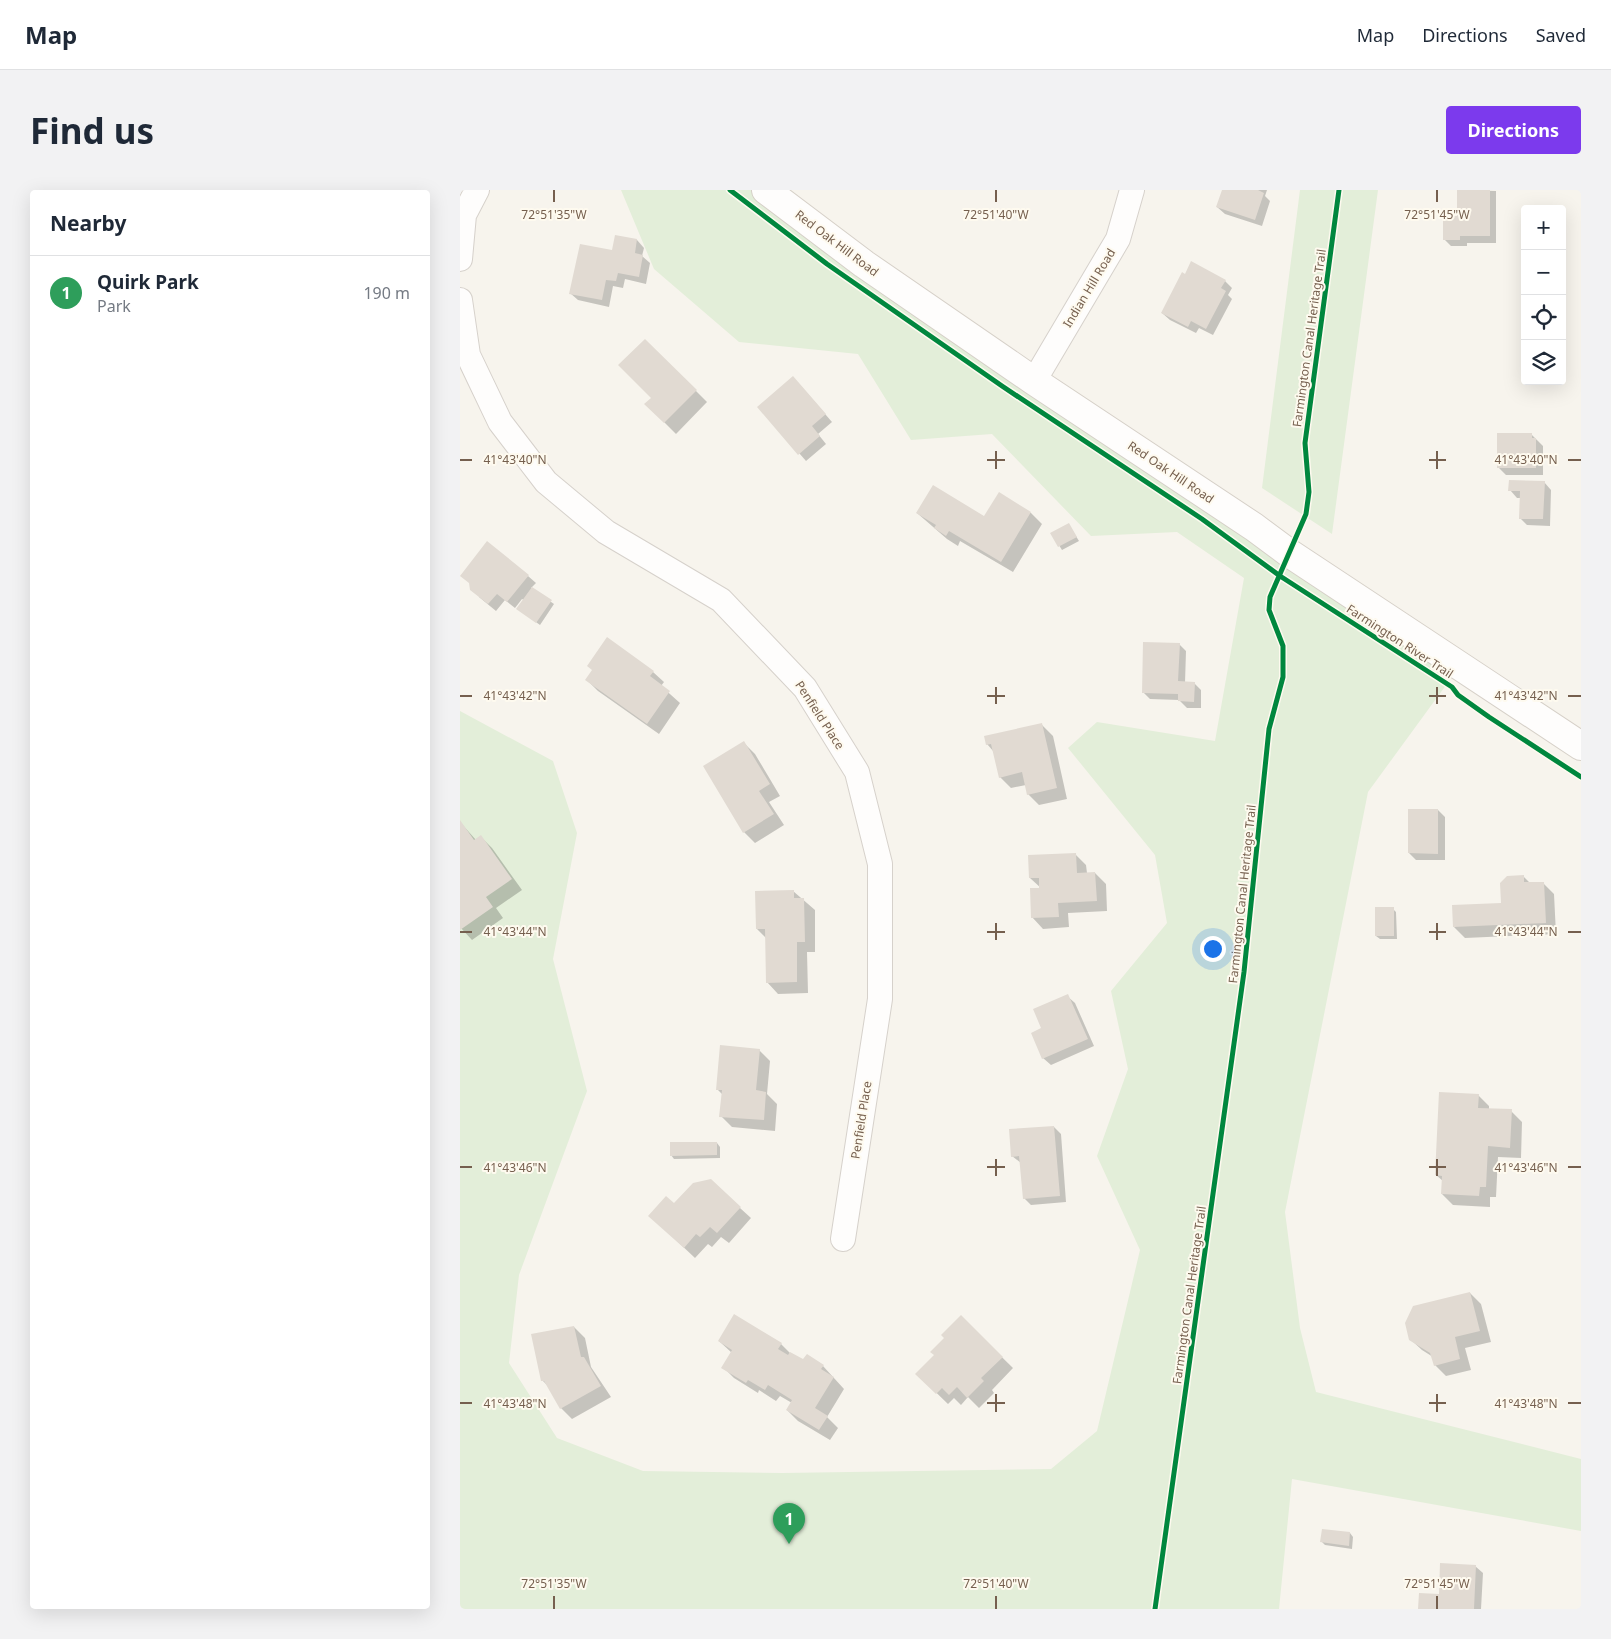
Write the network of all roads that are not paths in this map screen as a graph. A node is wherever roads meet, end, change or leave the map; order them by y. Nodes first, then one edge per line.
1 (477, 190) edge
2 (766, 190) edge
3 (1132, 190) edge
4 (460, 258) edge
5 (460, 300) edge
6 (1034, 381) junction
7 (1581, 746) edge
8 (843, 1238) dead end

1 - 4 street
2 - 6 street, Red Oak Hill Road
3 - 6 street, Indian Hill Road
5 - 8 street, Penfield Place
6 - 7 street, Red Oak Hill Road

